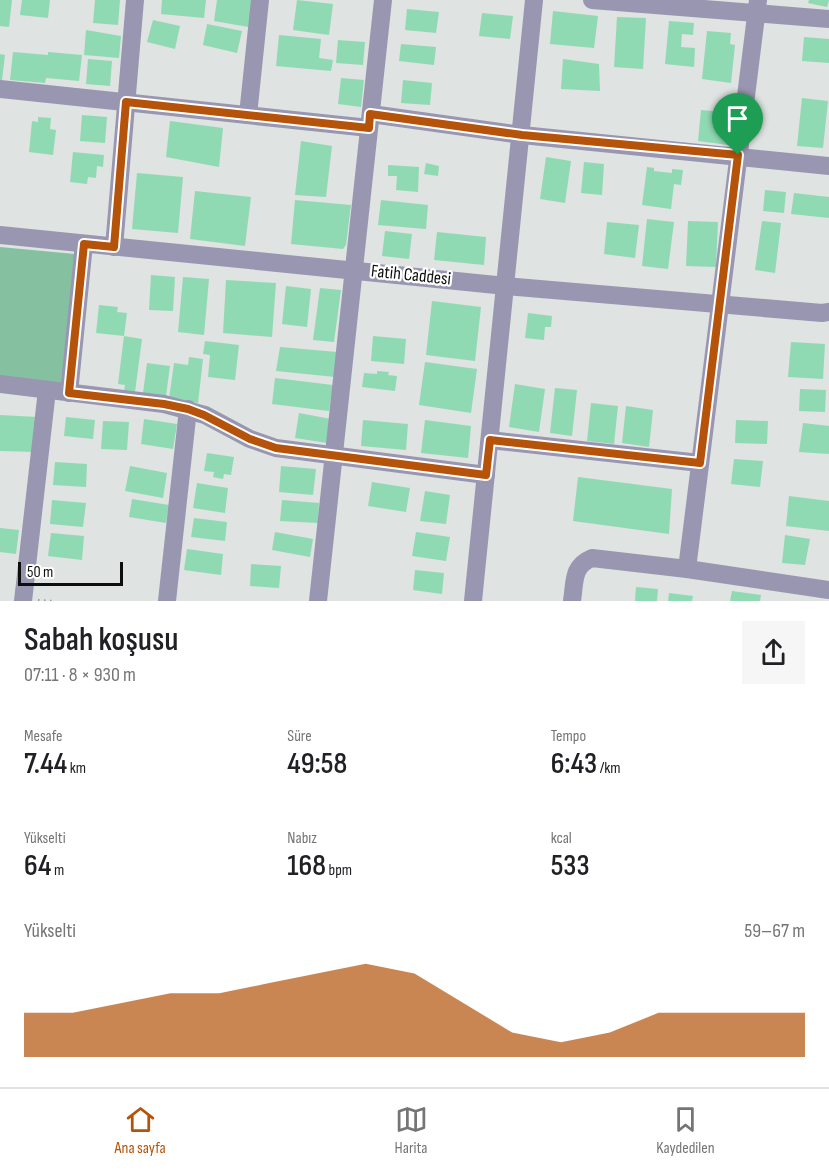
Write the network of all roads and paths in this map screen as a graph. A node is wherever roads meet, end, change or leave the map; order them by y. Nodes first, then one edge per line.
1 (135, 0) edge
2 (260, 0) edge
3 (383, 0) edge
4 (534, 0) edge
5 (592, 0) edge
6 (758, 6) edge
7 (829, 19) edge
8 (0, 89) edge
9 (126, 102) junction
10 (248, 115) junction
11 (370, 121) junction
12 (522, 135) junction
13 (738, 155) junction
14 (829, 166) edge
15 (0, 235) edge
16 (84, 244) junction
17 (114, 247) junction
18 (354, 269) junction
19 (506, 286) junction
20 (720, 304) junction
21 (827, 313) edge
22 (0, 384) edge
23 (47, 390) junction
24 (69, 393) junction
25 (188, 409) junction
26 (490, 440) junction
27 (335, 456) junction
28 (700, 463) junction
29 (486, 475) junction
30 (687, 569) junction
31 (829, 590) edge
32 (23, 601) edge
33 (167, 601) edge
34 (318, 601) edge
35 (473, 601) edge
36 (572, 601) edge

1 - 9 street
2 - 10 street
3 - 11 street
4 - 12 street
5 - 6 street
6 - 7 street
6 - 13 street
8 - 9 street
9 - 10 street
9 - 17 street
10 - 11 street
11 - 12 street
11 - 18 street
12 - 13 street
12 - 19 street
13 - 14 street
13 - 20 street
15 - 16 street, Fatih Caddesi
16 - 17 street, Fatih Caddesi
16 - 24 street
17 - 18 street, Fatih Caddesi
18 - 19 street, Fatih Caddesi
18 - 27 street
19 - 20 street, Fatih Caddesi
19 - 26 street
20 - 21 street, Fatih Caddesi
20 - 28 street
22 - 23 street
23 - 24 street
23 - 32 street
24 - 25 street
25 - 27 street
25 - 33 street
26 - 28 street
26 - 29 street
27 - 29 street
27 - 34 street
28 - 30 street
29 - 35 street
30 - 31 street
30 - 36 street

